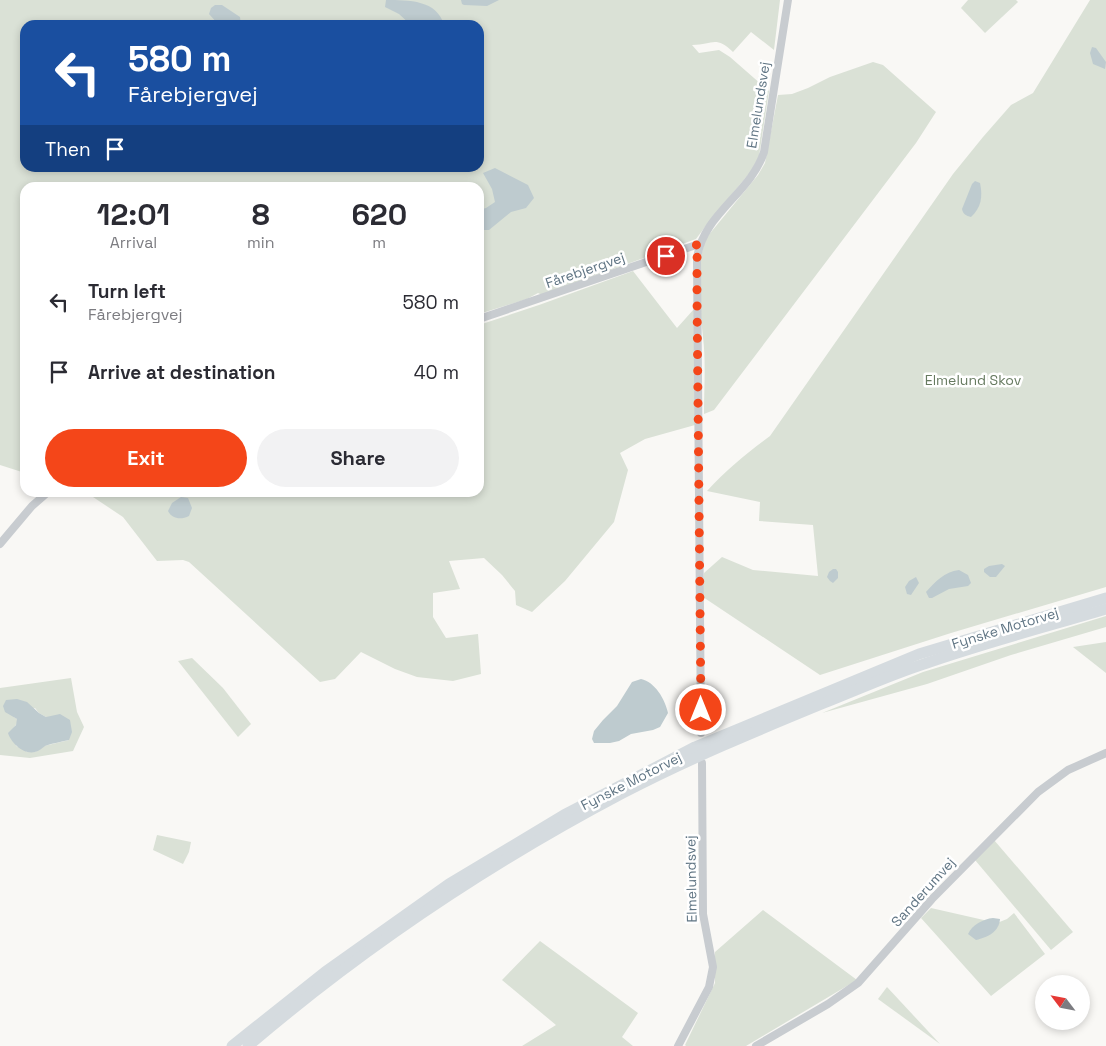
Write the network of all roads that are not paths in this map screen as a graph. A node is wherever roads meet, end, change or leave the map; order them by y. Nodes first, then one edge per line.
1 (788, 0) edge
2 (699, 244) junction
3 (484, 318) edge
4 (42, 497) edge
5 (0, 544) edge
6 (1106, 598) edge
7 (1106, 609) edge
8 (701, 733) dead end
9 (1106, 753) edge
10 (702, 763) dead end
11 (232, 1046) edge
12 (248, 1046) edge
13 (678, 1046) edge
14 (756, 1046) edge

1 - 2 street, Elmelundsvej
2 - 3 street, Fårebjergvej
2 - 8 street, Elmelundsvej
4 - 5 street
6 - 11 highway, Fynske Motorvej
7 - 12 highway, Fynske Motorvej
9 - 14 street, Sanderumvej
10 - 13 street, Elmelundsvej

